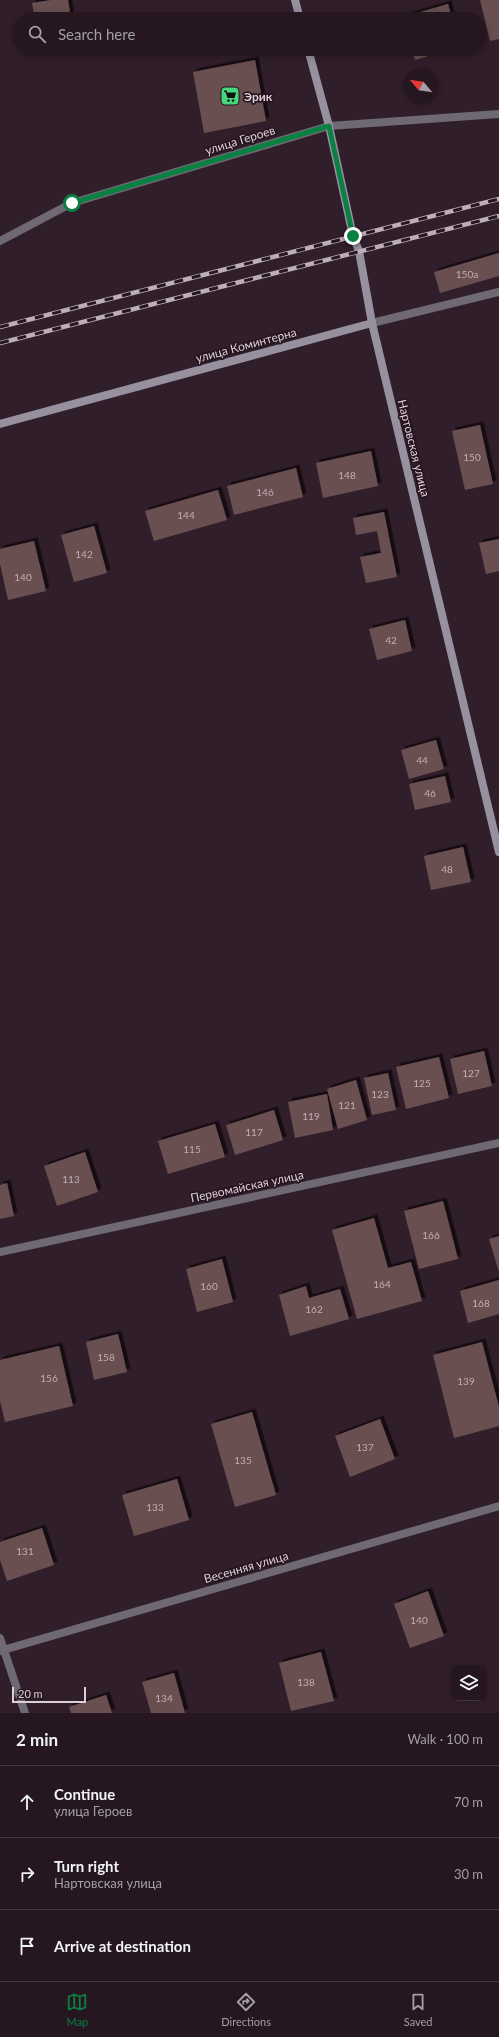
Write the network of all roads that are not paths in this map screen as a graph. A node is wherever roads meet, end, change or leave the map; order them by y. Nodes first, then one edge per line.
1 (295, 0) edge
2 (298, 12) edge
3 (310, 56) edge
4 (499, 114) edge
5 (329, 126) junction
6 (0, 241) edge
7 (499, 292) edge
8 (372, 323) junction
9 (0, 424) edge
10 (499, 852) edge
11 (499, 1143) edge
12 (0, 1252) edge
13 (499, 1506) edge
14 (0, 1638) edge
15 (2, 1650) edge
16 (24, 1713) edge

1 - 2 street
3 - 5 street, Нартовская улица
4 - 5 street, улица Героев
5 - 6 street, улица Героев
5 - 8 street, Нартовская улица
7 - 8 street, улица Коминтерна
8 - 9 street, улица Коминтерна
8 - 10 street, Нартовская улица
11 - 12 street, Первомайская улица
13 - 15 street, Весенняя улица
14 - 15 street
15 - 16 street

